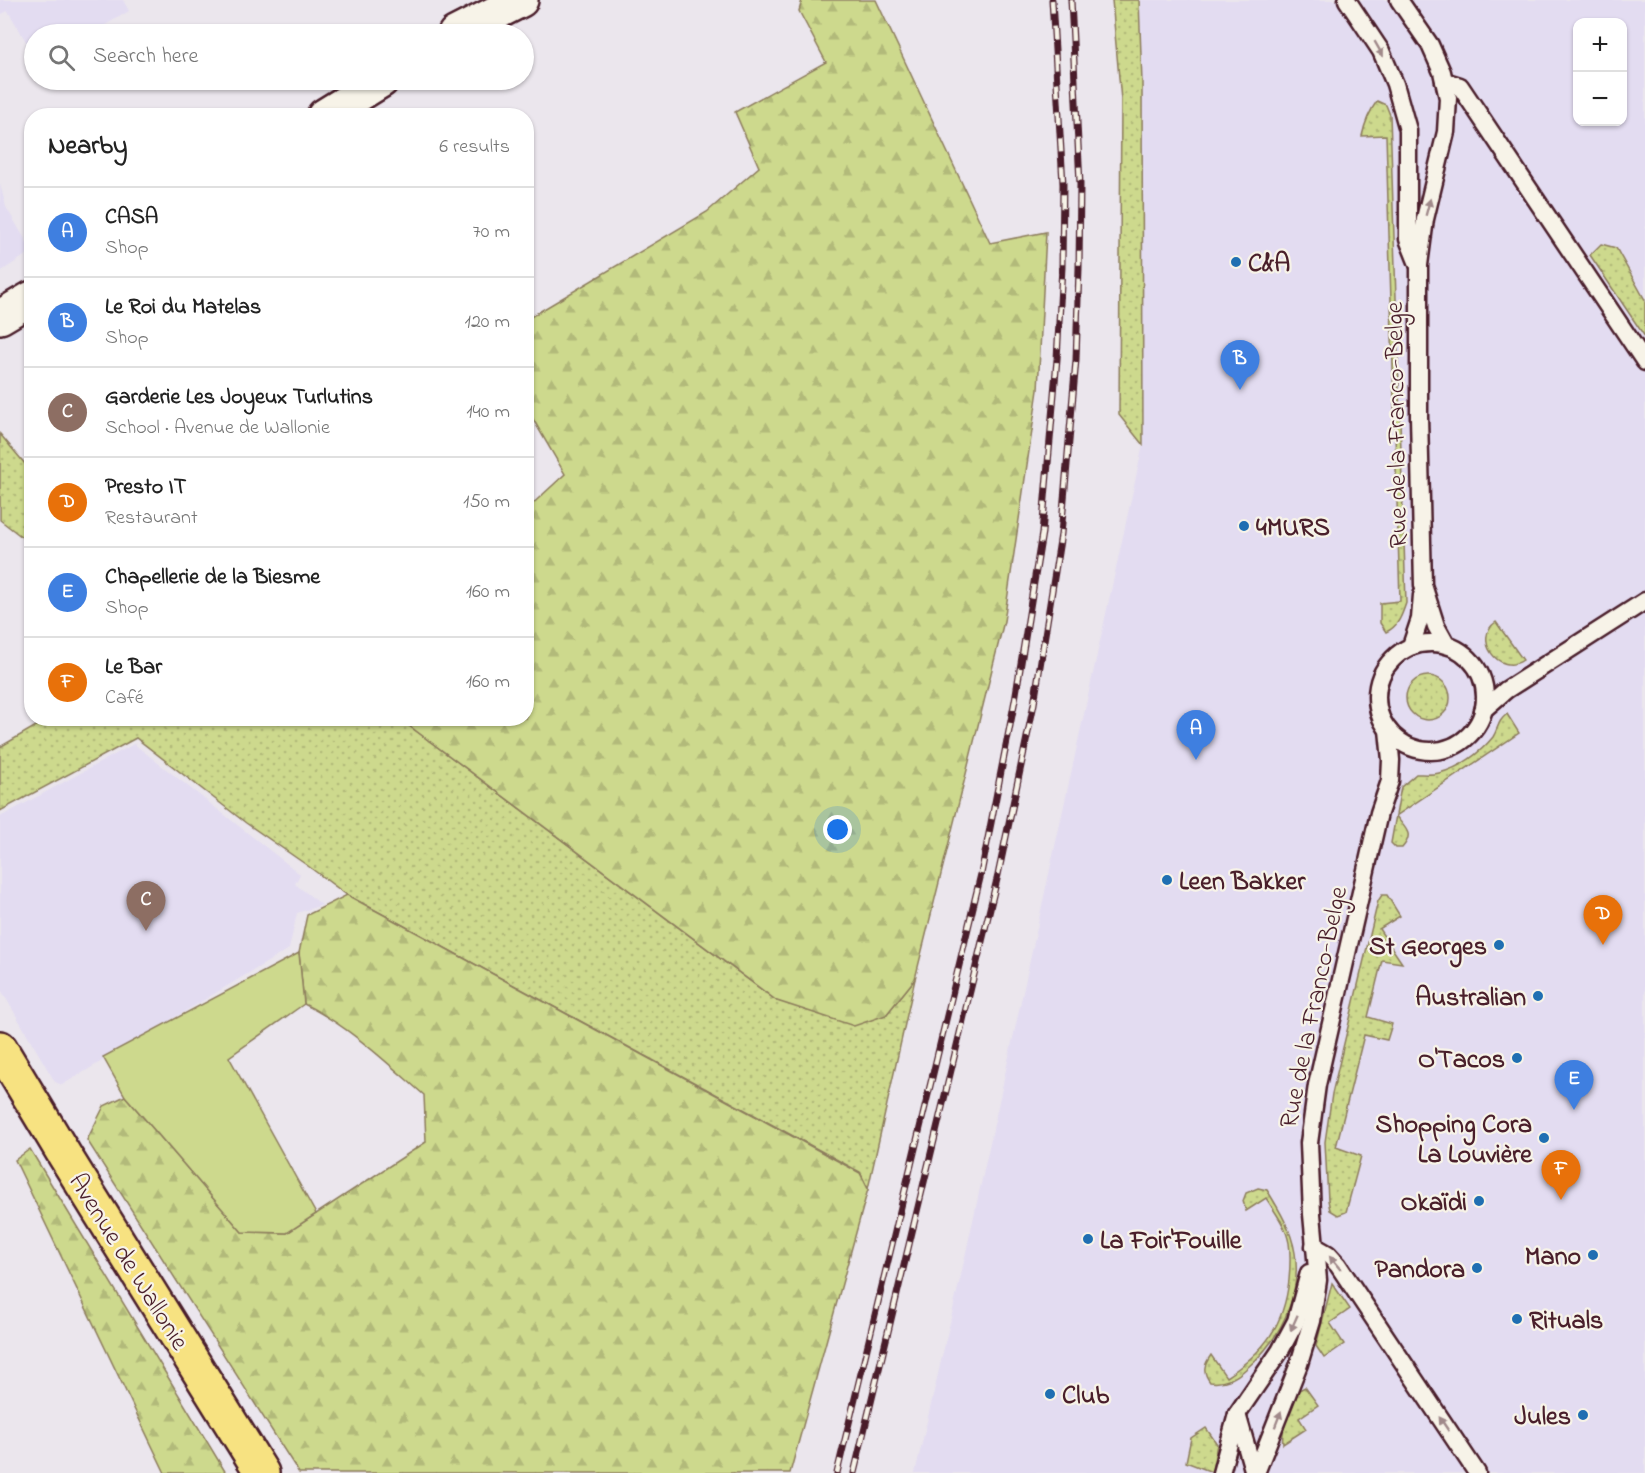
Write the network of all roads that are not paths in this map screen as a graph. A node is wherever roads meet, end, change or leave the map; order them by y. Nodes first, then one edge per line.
1 (521, 0) edge
2 (1347, 0) edge
3 (1399, 0) edge
4 (474, 24) edge
5 (1444, 81) junction
6 (366, 90) edge
7 (337, 108) edge
8 (1419, 265) junction
9 (24, 303) edge
10 (0, 317) edge
11 (1645, 362) edge
12 (1423, 585) junction
13 (1645, 601) edge
14 (1446, 645) junction
15 (1411, 646) junction
16 (1483, 710) junction
17 (1388, 730) junction
18 (1419, 750) junction
19 (1390, 781) junction
20 (0, 1048) edge
21 (1314, 1246) junction
22 (1237, 1414) junction
23 (262, 1473) edge
24 (1221, 1473) edge
25 (1255, 1473) edge
26 (1477, 1473) edge

1 - 4 street
2 -> 8 lane, Rue de la Franco-Belge
3 - 5 lane, Rue de la Franco-Belge
8 -> 5 lane, Rue de la Franco-Belge
5 - 11 lane
6 - 7 street
8 - 12 lane, Rue de la Franco-Belge
9 - 10 street
12 - 14 lane, Rue de la Franco-Belge
12 - 15 lane, Rue de la Franco-Belge
13 - 16 lane
14 - 15 lane
14 - 16 lane
15 - 17 lane, Rue de la Franco-Belge
16 - 18 lane
17 - 18 lane, Rue de la Franco-Belge
17 - 19 lane, Rue de la Franco-Belge
18 - 19 lane, Rue de la Franco-Belge
19 - 21 lane, Rue de la Franco-Belge
20 - 23 main road, Avenue de Wallonie
21 -> 22 lane, Rue de la Franco-Belge
25 -> 21 lane, Rue de la Franco-Belge
26 -> 21 lane
22 - 24 lane, Rue de la Franco-Belge
22 - 25 lane

